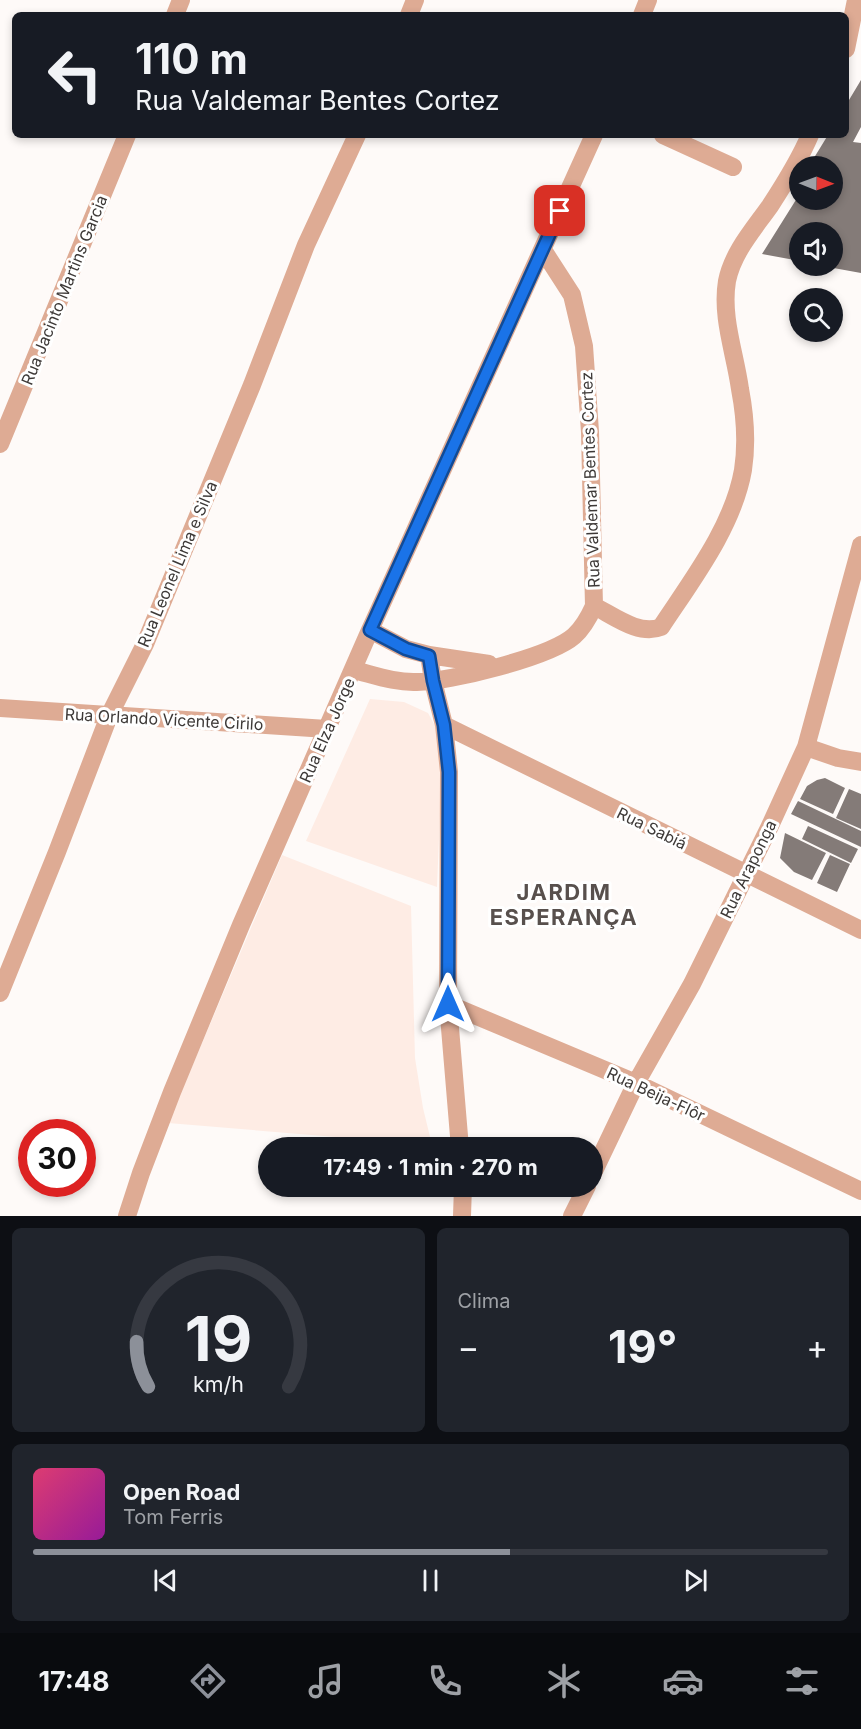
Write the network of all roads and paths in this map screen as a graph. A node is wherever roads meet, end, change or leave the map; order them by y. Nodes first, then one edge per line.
1 (856, 0) edge
2 (849, 34) edge
3 (126, 138) edge
4 (356, 138) edge
5 (593, 138) edge
6 (670, 138) edge
7 (809, 138) edge
8 (733, 167) dead end
9 (543, 250) junction
10 (0, 444) edge
11 (861, 545) edge
12 (594, 606) junction
13 (370, 630) junction
14 (429, 656) junction
15 (502, 666) junction
16 (354, 670) junction
17 (433, 681) junction
18 (0, 708) edge
19 (109, 716) junction
20 (444, 725) junction
21 (327, 729) junction
22 (806, 747) junction
23 (861, 762) edge
24 (746, 874) junction
25 (861, 930) edge
26 (0, 993) edge
27 (448, 1004) junction
28 (636, 1083) junction
29 (459, 1137) edge
30 (603, 1152) edge
31 (861, 1191) edge
32 (463, 1197) edge
33 (582, 1197) edge
34 (127, 1216) edge
35 (462, 1216) edge
36 (572, 1216) edge

1 - 2 street
3 - 10 street, Rua Jacinto Martins Garcia
4 - 19 street, Rua Leonel Lima e Silva
5 - 9 street, Rua Elza Jorge
6 - 8 street
7 - 12 street
9 - 12 street, Rua Valdemar Bentes Cortez
9 - 13 street, Rua Elza Jorge
11 - 22 street, Rua Araponga
12 - 15 street, Rua Valdemar Bentes Cortez
13 - 14 street, Rua Valdemar Bentes Cortez
13 - 16 street, Rua Elza Jorge
14 - 15 street, Rua Valdemar Bentes Cortez
14 - 17 street
15 - 17 street, Rua Valdemar Bentes Cortez
16 - 17 street, Rua Valdemar Bentes Cortez
16 - 21 street, Rua Elza Jorge
17 - 20 street
18 - 19 street, Rua Orlando Vicente Cirilo
19 - 21 street, Rua Orlando Vicente Cirilo
19 - 26 street, Rua Leonel Lima e Silva
20 - 24 street, Rua Sabiá
20 - 27 street
21 - 34 street, Rua Elza Jorge
22 - 23 street
22 - 24 street, Rua Araponga
24 - 25 street, Rua Sabiá
24 - 28 street, Rua Araponga
27 - 28 street, Rua Beija-Flôr
27 - 29 street
28 - 30 street, Rua Araponga
28 - 31 street, Rua Beija-Flôr
32 - 35 street
33 - 36 street

